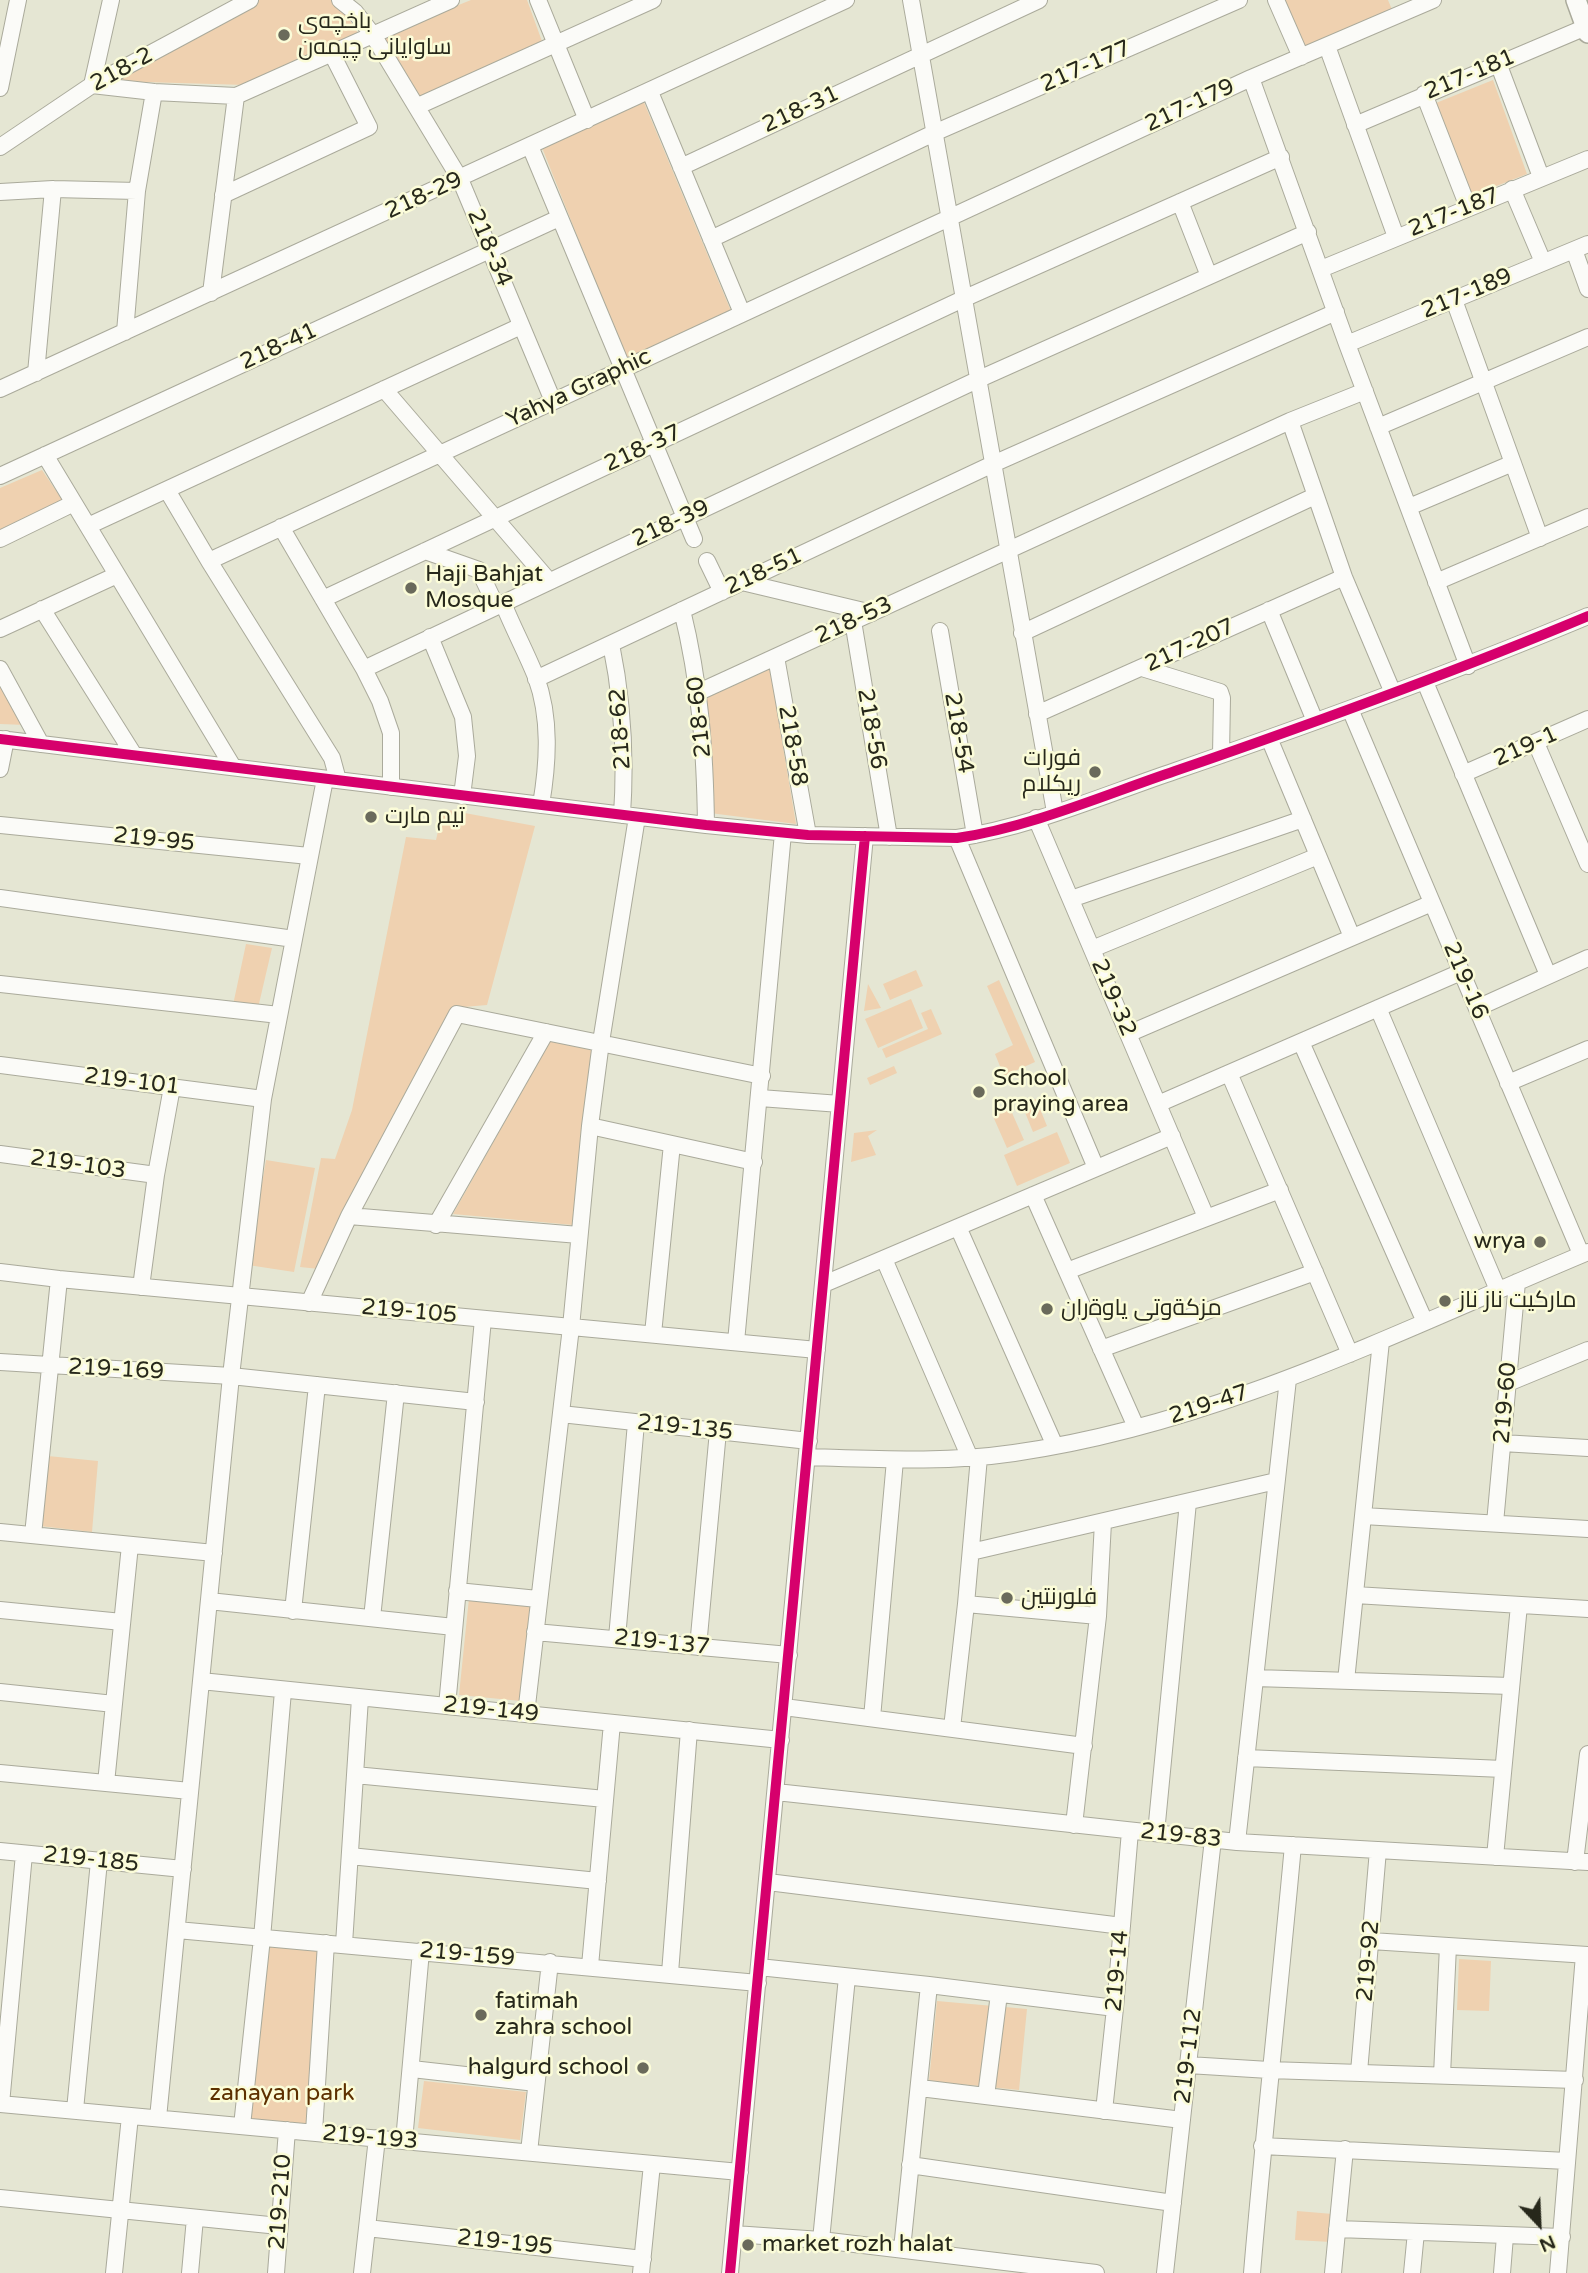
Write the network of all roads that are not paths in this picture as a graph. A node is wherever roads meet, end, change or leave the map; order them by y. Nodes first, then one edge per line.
1 (18, 0) edge
2 (111, 0) edge
3 (250, 0) edge
4 (340, 0) edge
5 (451, 0) edge
6 (538, 0) edge
7 (653, 0) edge
8 (846, 0) edge
9 (911, 0) edge
10 (1039, 0) edge
11 (1239, 0) edge
12 (1276, 0) edge
13 (1433, 0) edge
14 (1576, 0) edge
15 (1403, 6) edge
16 (1587, 30) edge
17 (373, 35) junction
18 (5, 39) edge
19 (556, 44) junction
20 (1327, 46) junction
21 (332, 54) junction
22 (920, 54) junction
23 (1301, 57) junction
24 (1498, 63) junction
25 (1251, 78) junction
26 (92, 85) junction
27 (0, 88) edge
28 (154, 92) junction
29 (650, 92) junction
30 (1424, 94) junction
31 (236, 96) junction
32 (418, 106) junction
33 (587, 120) junction
34 (1355, 125) junction
35 (934, 134) junction
36 (530, 146) junction
37 (0, 148) edge
38 (1281, 157) junction
39 (1588, 159) edge
40 (681, 167) junction
41 (1541, 177) junction
42 (460, 179) junction
43 (53, 189) junction
44 (1512, 189) junction
45 (137, 191) junction
46 (0, 192) edge
47 (223, 195) junction
48 (1180, 202) junction
49 (1468, 207) junction
50 (559, 218) junction
51 (949, 218) junction
52 (1308, 232) junction
53 (1396, 237) junction
54 (711, 239) junction
55 (1581, 247) edge
56 (489, 250) junction
57 (1543, 262) junction
58 (1321, 269) junction
59 (1209, 276) junction
60 (1588, 289) edge
61 (211, 293) junction
62 (963, 299) junction
63 (1454, 300) junction
64 (1336, 312) junction
65 (742, 313) junction
66 (521, 326) junction
67 (125, 332) junction
68 (1588, 337) edge
69 (1347, 344) junction
70 (622, 369) junction
71 (36, 373) junction
72 (977, 380) junction
73 (1483, 382) junction
74 (0, 389) edge
75 (384, 389) junction
76 (1365, 391) junction
77 (553, 401) junction
78 (1290, 421) junction
79 (1378, 427) junction
80 (654, 444) junction
81 (440, 454) junction
82 (45, 455) junction
83 (1513, 463) junction
84 (993, 464) junction
85 (0, 476) edge
86 (167, 490) junction
87 (1315, 496) junction
88 (74, 503) junction
89 (1409, 508) junction
90 (1588, 517) edge
91 (684, 518) junction
92 (494, 519) junction
93 (88, 526) junction
94 (281, 527) junction
95 (0, 538) edge
96 (1540, 538) junction
97 (694, 539) dead end
98 (1008, 550) junction
99 (425, 551) junction
100 (209, 561) junction
101 (707, 561) dead end
102 (117, 575) junction
103 (1343, 577) junction
104 (550, 581) junction
105 (742, 582) junction
106 (1436, 582) junction
107 (722, 592) junction
108 (323, 599) junction
109 (500, 605) junction
110 (43, 609) junction
111 (682, 610) junction
112 (1269, 610) junction
113 (872, 613) junction
114 (1588, 616) edge
115 (853, 621) junction
116 (0, 629) edge
117 (940, 631) dead end
118 (1023, 633) junction
119 (430, 637) junction
120 (611, 644) junction
121 (776, 657) junction
122 (1468, 666) junction
123 (1142, 668) junction
124 (0, 669) edge
125 (364, 669) junction
126 (536, 678) junction
127 (1425, 682) junction
128 (699, 692) junction
129 (1393, 693) junction
130 (1350, 709) junction
131 (1037, 714) junction
132 (1588, 719) edge
133 (1315, 721) junction
134 (1269, 738) junction
135 (3, 739) edge
136 (1536, 743) junction
137 (41, 744) junction
138 (1222, 754) junction
139 (134, 755) junction
140 (233, 767) junction
141 (0, 769) edge
142 (1463, 774) junction
143 (331, 780) junction
144 (391, 787) junction
145 (462, 796) junction
146 (541, 805) junction
147 (1055, 812) junction
148 (629, 816) junction
149 (1036, 818) junction
150 (1303, 819) junction
151 (0, 825) edge
152 (706, 825) junction
153 (783, 833) junction
154 (808, 835) junction
155 (975, 835) junction
156 (865, 836) junction
157 (889, 837) junction
158 (957, 838) junction
159 (309, 856) junction
160 (1318, 856) junction
161 (1588, 864) edge
162 (0, 898) edge
163 (1071, 900) junction
164 (1432, 903) junction
165 (1352, 937) junction
166 (294, 939) junction
167 (1092, 949) junction
168 (1588, 958) edge
169 (1461, 972) junction
170 (1548, 975) junction
171 (0, 984) edge
172 (1378, 1008) junction
173 (1476, 1008) junction
174 (279, 1015) junction
175 (546, 1032) junction
176 (1128, 1034) junction
177 (1301, 1041) junction
178 (601, 1042) junction
179 (1588, 1049) edge
180 (0, 1065) edge
181 (1229, 1073) junction
182 (762, 1076) junction
183 (1508, 1083) junction
184 (172, 1087) junction
185 (760, 1098) junction
186 (263, 1099) junction
187 (840, 1104) junction
188 (1158, 1104) junction
189 (590, 1126) junction
190 (1172, 1136) junction
191 (672, 1144) junction
192 (0, 1154) edge
193 (754, 1162) junction
194 (1097, 1168) junction
195 (156, 1175) junction
196 (1280, 1190) junction
197 (1033, 1195) junction
198 (349, 1216) junction
199 (1206, 1217) junction
200 (436, 1225) junction
201 (958, 1227) junction
202 (579, 1236) junction
203 (1585, 1253) edge
204 (884, 1259) junction
205 (1067, 1271) junction
206 (0, 1272) edge
207 (1315, 1272) junction
208 (59, 1279) junction
209 (1517, 1282) junction
210 (824, 1284) junction
211 (141, 1287) junction
212 (1498, 1290) junction
213 (241, 1296) junction
214 (309, 1303) junction
215 (483, 1319) junction
216 (1425, 1322) junction
217 (571, 1327) junction
218 (653, 1334) junction
219 (1381, 1341) junction
220 (736, 1342) junction
221 (1101, 1349) junction
222 (817, 1350) junction
223 (1588, 1350) edge
224 (1350, 1354) junction
225 (0, 1362) edge
226 (50, 1366) junction
227 (232, 1376) junction
228 (1288, 1379) junction
229 (1508, 1383) junction
230 (317, 1385) junction
231 (396, 1393) junction
232 (476, 1402) junction
233 (561, 1414) junction
234 (636, 1423) junction
235 (1136, 1427) junction
236 (718, 1431) junction
237 (1502, 1443) junction
238 (1055, 1447) junction
239 (1588, 1448) edge
240 (808, 1449) junction
241 (974, 1458) junction
242 (895, 1460) junction
243 (1276, 1481) junction
244 (1188, 1502) junction
245 (1363, 1516) junction
246 (1103, 1522) junction
247 (1495, 1523) junction
248 (1588, 1529) edge
249 (0, 1532) edge
250 (33, 1535) junction
251 (131, 1545) junction
252 (971, 1552) junction
253 (214, 1553) junction
254 (457, 1591) junction
255 (1355, 1595) junction
256 (538, 1599) junction
257 (209, 1601) junction
258 (967, 1604) junction
259 (1520, 1605) junction
260 (1588, 1609) edge
261 (0, 1610) edge
262 (293, 1611) junction
263 (1098, 1616) junction
264 (372, 1618) junction
265 (122, 1622) junction
266 (454, 1627) junction
267 (535, 1632) junction
268 (617, 1638) junction
269 (698, 1647) junction
270 (789, 1655) junction
271 (1255, 1678) junction
272 (1346, 1681) junction
273 (201, 1682) junction
274 (1511, 1686) junction
275 (283, 1691) junction
276 (0, 1692) edge
277 (360, 1698) junction
278 (114, 1704) junction
279 (447, 1706) junction
280 (784, 1707) junction
281 (526, 1714) junction
282 (872, 1718) junction
283 (612, 1723) junction
284 (952, 1728) junction
285 (689, 1730) junction
286 (781, 1740) junction
287 (1084, 1746) junction
288 (1588, 1754) edge
289 (1246, 1758) junction
290 (1503, 1769) junction
291 (0, 1773) edge
292 (355, 1775) junction
293 (1587, 1777) edge
294 (106, 1783) junction
295 (190, 1791) junction
296 (776, 1792) junction
297 (605, 1799) junction
298 (1074, 1825) junction
299 (1130, 1831) junction
300 (1156, 1833) junction
301 (1213, 1839) junction
302 (1237, 1842) junction
303 (1293, 1845) junction
304 (1378, 1850) junction
305 (0, 1851) edge
306 (23, 1854) junction
307 (349, 1856) junction
308 (1495, 1857) junction
309 (99, 1861) junction
310 (1582, 1862) edge
311 (183, 1869) junction
312 (598, 1881) junction
313 (768, 1882) junction
314 (1122, 1926) junction
315 (177, 1930) junction
316 (7, 1935) edge
317 (262, 1938) junction
318 (1371, 1941) junction
319 (326, 1943) junction
320 (344, 1944) junction
321 (1448, 1946) junction
322 (421, 1951) junction
323 (1586, 1955) edge
324 (550, 1962) junction
325 (590, 1966) junction
326 (670, 1973) junction
327 (759, 1975) junction
328 (847, 1977) junction
329 (929, 1985) junction
330 (999, 1994) junction
331 (1115, 2008) junction
332 (4, 2014) edge
333 (1188, 2065) junction
334 (412, 2068) junction
335 (1269, 2070) junction
336 (1359, 2072) junction
337 (1442, 2075) junction
338 (1575, 2080) junction
339 (536, 2083) junction
340 (920, 2088) junction
341 (986, 2096) junction
342 (1, 2104) edge
343 (75, 2110) junction
344 (1104, 2111) junction
345 (130, 2116) junction
346 (158, 2118) junction
347 (1182, 2120) junction
348 (242, 2126) junction
349 (287, 2130) junction
350 (314, 2133) junction
351 (377, 2138) junction
352 (404, 2141) junction
353 (1262, 2146) junction
354 (1345, 2149) junction
355 (528, 2152) junction
356 (1567, 2161) junction
357 (652, 2164) junction
358 (910, 2165) junction
359 (740, 2172) junction
360 (0, 2198) edge
361 (1173, 2203) junction
362 (120, 2210) junction
363 (195, 2218) junction
364 (279, 2226) junction
365 (368, 2228) junction
366 (1337, 2229) junction
367 (1416, 2232) junction
368 (734, 2234) junction
369 (1505, 2236) junction
370 (1562, 2237) junction
371 (821, 2240) junction
372 (902, 2249) junction
373 (642, 2266) edge
374 (1087, 2272) edge
375 (114, 2273) edge
376 (190, 2273) edge
377 (276, 2273) edge
378 (362, 2273) edge
379 (730, 2273) edge
380 (1165, 2273) edge
381 (1252, 2273) edge
382 (1333, 2273) edge
383 (1412, 2273) edge
384 (1502, 2273) edge
385 (1558, 2273) edge

1 - 18 street
2 - 26 street
3 - 26 street, 218-2
4 - 17 street, 218-34
5 - 17 street
6 - 19 street
7 - 19 street
8 - 29 street, 218-29
9 - 22 street
10 - 22 street, 218-31
11 - 35 street, 217-177
12 - 23 street
13 - 15 street, 217-179
14 - 16 main road
15 - 20 street, 217-179
16 - 24 street, 217-181
17 - 21 street
17 - 32 street, 218-34
18 - 27 street
19 - 32 street
19 - 33 street
20 - 23 street, 217-179
20 - 34 street
21 - 31 street
21 - 47 street
22 - 35 street
22 - 40 street, 218-31
23 - 25 street, 217-179
24 - 30 street, 217-181
24 - 41 street
25 - 38 street
25 - 51 street, 217-179
26 - 28 street
26 - 37 street, 218-2
28 - 31 street
28 - 45 street
29 - 33 street, 218-29
29 - 40 street
30 - 34 street, 217-181
30 - 49 street
31 - 47 street
32 - 42 street, 218-34
33 - 36 street, 218-29
34 - 53 street
35 - 51 street
35 - 54 street, 217-177
36 - 42 street, 218-29
36 - 50 street
38 - 48 street, 218-37
38 - 52 street
39 - 41 street, 217-187
40 - 54 street
41 - 44 street, 217-187
42 - 56 street, 218-34
42 - 61 street, 218-29
43 - 45 street
43 - 46 street
43 - 71 street
44 - 49 street, 217-187
44 - 57 street
45 - 67 street
47 - 61 street
48 - 59 street
48 - 62 street, 218-37
49 - 53 street, 217-187
50 - 56 street, 218-41
50 - 70 street
51 - 62 street
51 - 65 street, Yahya Graphic
52 - 58 street
52 - 59 street, 218-39
53 - 58 street, 217-187
54 - 65 street
55 - 57 street, 217-189
55 - 60 street
56 - 66 street, 218-34
56 - 82 street, 218-41
57 - 63 street, 217-189
58 - 64 street
59 - 72 street, 218-39
61 - 67 street, 218-29
62 - 72 street
62 - 80 street, 218-37
63 - 69 street, 217-189
63 - 73 street
64 - 69 street
64 - 84 street, 218-51
65 - 70 street, Yahya Graphic
66 - 75 street
66 - 77 street, 218-34
67 - 71 street, 218-29
68 - 73 street
69 - 76 street
70 - 77 street, Yahya Graphic
70 - 80 street
71 - 74 street, 218-29
72 - 84 street
72 - 91 street, 218-39
73 - 79 street
73 - 83 street
75 - 81 street
75 - 86 street
76 - 78 street, 218-53
76 - 79 street
77 - 81 street, Yahya Graphic
78 - 87 street
78 - 98 street, 218-53
79 - 89 street
80 - 91 street
80 - 92 street, 218-37
81 - 92 street
81 - 94 street, Yahya Graphic
82 - 85 street, 218-41
82 - 88 street
83 - 89 street
83 - 96 street
84 - 98 street
84 - 105 street, 218-51
86 - 93 street
86 - 100 street
87 - 103 street
87 - 118 street
88 - 93 street
88 - 95 street
89 - 106 street
90 - 96 street
91 - 97 street
91 - 104 street, 218-39
92 - 99 street, 218-37
92 - 104 street
93 - 102 street
94 - 100 street, Yahya Graphic
94 - 108 street
96 - 106 street
98 - 113 street, 218-53
98 - 118 street
99 - 108 street, 218-37
99 - 109 street
100 - 143 street
101 - 107 street
102 - 110 street
102 - 140 street
103 - 112 street, 217-207
103 - 129 street
104 - 109 street, 218-39
105 - 107 street, 218-51
105 - 113 street
106 - 122 street
107 - 111 street, 218-51
108 - 125 street
109 - 119 street, 218-39
109 - 126 street
110 - 116 street
110 - 139 street
111 - 120 street, 218-51
111 - 128 street, 218-60
112 - 123 street, 217-207
112 - 133 street
113 - 115 street, 218-53
114 - 122 street
115 - 121 street, 218-53
115 - 157 street, 218-56
117 - 155 street, 218-54
118 - 131 street
119 - 125 street, 218-39
119 - 145 street
120 - 126 street, 218-51
120 - 148 street, 218-62
121 - 128 street, 218-53
121 - 154 street, 218-58
122 - 127 street
123 - 131 street, 217-207
123 - 138 street
124 - 137 street
125 - 144 street
126 - 146 street
127 - 129 street
127 - 142 street
128 - 152 street, 218-60
129 - 130 street
130 - 133 street
130 - 164 street, 219-16
131 - 147 street
132 - 136 street, 219-1
133 - 134 street
134 - 138 street
134 - 150 street
135 - 137 street
135 - 141 street
136 - 142 street, 219-1
136 - 161 street
137 - 139 street
138 - 147 street
139 - 140 street
140 - 143 street
142 - 170 street
143 - 144 street
143 - 159 street
144 - 145 street
145 - 146 street
146 - 148 street
147 - 149 street
148 - 152 street
148 - 178 street, 218-62
149 - 155 street
149 - 163 street, 219-32
150 - 160 street
150 - 163 street
151 - 159 street, 219-95
152 - 153 street
153 - 154 street
153 - 182 street
154 - 156 street
155 - 158 street
156 - 157 street
156 - 187 street
157 - 158 street
158 - 194 street
159 - 166 street
160 - 165 street
160 - 167 street
162 - 166 street
163 - 167 street, 219-32
164 - 165 street
164 - 169 street, 219-16
165 - 176 street
166 - 174 street
167 - 176 street, 219-32
168 - 170 street
169 - 172 street
169 - 173 street, 219-16
170 - 173 street
171 - 174 street
172 - 177 street
172 - 212 street
173 - 183 street, 219-16
174 - 186 street
175 - 178 street
175 - 198 street
175 - 200 street
176 - 188 street, 219-32
177 - 181 street
177 - 216 street
178 - 182 street
178 - 189 street, 218-62
179 - 183 street
180 - 184 street, 219-101
181 - 188 street
181 - 196 street
182 - 185 street
183 - 203 street, 219-16
184 - 186 street, 219-101
184 - 195 street
185 - 187 street
185 - 193 street
186 - 213 street
187 - 210 street
188 - 190 street, 219-32
189 - 191 street
189 - 202 street, 218-62
190 - 194 street
190 - 199 street, 219-32
191 - 193 street
191 - 218 street
192 - 195 street, 219-103
193 - 220 street
194 - 197 street
195 - 211 street
196 - 199 street
196 - 207 street
197 - 201 street
197 - 205 street
198 - 200 street
198 - 214 street
199 - 205 street
200 - 202 street
201 - 204 street
201 - 238 street
202 - 217 street, 218-62
203 - 209 street, 219-47
204 - 210 street
204 - 241 street
205 - 221 street
206 - 208 street, 219-105
207 - 221 street
207 - 224 street
208 - 211 street, 219-105
208 - 226 street
209 - 212 street, 219-47
209 - 229 street, 219-60
210 - 222 street
211 - 213 street, 219-105
212 - 216 street, 219-47
213 - 214 street, 219-105
213 - 227 street
214 - 215 street, 219-105
215 - 217 street, 219-105
215 - 232 street
216 - 219 street, 219-47
217 - 218 street, 219-105
217 - 233 street, 218-62
218 - 220 street, 219-105
219 - 224 street, 219-47
219 - 245 street
220 - 222 street, 219-105
221 - 235 street
222 - 240 street
223 - 229 street
224 - 228 street, 219-47
225 - 226 street, 219-169
226 - 227 street, 219-169
226 - 250 street
227 - 230 street, 219-169
227 - 253 street
228 - 235 street, 219-47
228 - 243 street
229 - 237 street, 219-60
230 - 231 street, 219-169
230 - 262 street
231 - 232 street, 219-169
231 - 264 street
232 - 254 street
233 - 234 street, 219-135
233 - 256 street, 218-62
234 - 236 street, 219-135
234 - 268 street
235 - 238 street, 219-47
236 - 240 street, 219-135
236 - 269 street
237 - 239 street
237 - 247 street, 219-60
238 - 241 street, 219-47
240 - 242 street, 219-47
240 - 270 street
241 - 242 street, 219-47
241 - 252 street
242 - 282 street
243 - 244 street
243 - 271 street
244 - 246 street
244 - 300 street
245 - 247 street
245 - 255 street
246 - 252 street
246 - 263 street
247 - 248 street
249 - 250 street
250 - 251 street
251 - 253 street
251 - 265 street
252 - 258 street
253 - 257 street
254 - 256 street
254 - 266 street
255 - 259 street
255 - 272 street
256 - 267 street, 218-62
257 - 262 street
257 - 273 street
258 - 263 street
258 - 284 street
259 - 260 street
259 - 274 street
261 - 265 street
262 - 264 street
263 - 287 street
264 - 266 street
265 - 278 street
266 - 279 street
267 - 268 street, 219-137
267 - 281 street, 218-62
268 - 269 street, 219-137
269 - 270 street, 219-137
270 - 280 street
271 - 272 street
271 - 289 street
272 - 274 street
273 - 275 street, 219-149
273 - 295 street
274 - 290 street
275 - 277 street, 219-149
275 - 317 street
276 - 278 street
277 - 279 street, 219-149
277 - 292 street
278 - 294 street
279 - 281 street, 219-149
280 - 282 street
280 - 286 street
281 - 283 street, 219-149
282 - 284 street
283 - 285 street, 219-149
283 - 297 street
284 - 287 street
285 - 286 street, 219-149
285 - 326 street
286 - 296 street
287 - 298 street
288 - 293 street
289 - 290 street
289 - 302 street
290 - 308 street
291 - 294 street
292 - 297 street
292 - 307 street
293 - 310 street
294 - 295 street
295 - 311 street
296 - 298 street, 219-83
296 - 313 street
297 - 312 street
298 - 299 street, 219-83
299 - 300 street, 219-83
299 - 314 street, 219-14
300 - 301 street, 219-83
301 - 302 street, 219-83
301 - 333 street, 219-112
302 - 303 street, 219-83
303 - 304 street, 219-83
303 - 335 street
304 - 308 street, 219-83
304 - 318 street, 219-92
305 - 306 street, 219-185
306 - 309 street, 219-185
306 - 316 street
307 - 312 street
307 - 320 street
308 - 310 street, 219-83
309 - 311 street, 219-185
309 - 343 street
311 - 315 street
312 - 325 street
313 - 314 street
313 - 327 street
314 - 331 street, 219-14
315 - 317 street, 219-159
315 - 346 street
316 - 332 street
317 - 319 street, 219-159
317 - 348 street
318 - 321 street
318 - 336 street, 219-92
319 - 320 street, 219-159
319 - 350 street
320 - 322 street, 219-159
321 - 323 street
321 - 337 street
322 - 324 street, 219-159
322 - 334 street
323 - 338 street
324 - 325 street, 219-159
324 - 339 street
325 - 326 street, 219-159
326 - 327 street, 219-159
327 - 328 street, 219-159
327 - 359 street
328 - 329 street, 219-159
328 - 371 street
329 - 330 street, 219-159
329 - 340 street
330 - 331 street, 219-159
330 - 341 street
331 - 344 street, 219-14
332 - 342 street
333 - 335 street
333 - 347 street, 219-112
334 - 339 street
334 - 352 street
335 - 336 street
335 - 353 street
336 - 337 street
337 - 338 street
338 - 356 street
339 - 355 street
340 - 341 street
340 - 358 street
341 - 344 street
342 - 343 street, 219-193
343 - 345 street, 219-193
344 - 347 street
345 - 346 street, 219-193
345 - 362 street
346 - 348 street, 219-193
347 - 361 street, 219-112
348 - 349 street, 219-193
349 - 350 street, 219-193
349 - 364 street, 219-210
350 - 351 street, 219-193
351 - 352 street, 219-193
351 - 365 street
352 - 355 street, 219-193
353 - 354 street
353 - 381 street
354 - 356 street
354 - 366 street
355 - 357 street, 219-193
356 - 370 street
357 - 359 street, 219-193
357 - 373 street
358 - 361 street
358 - 372 street
359 - 368 street
360 - 362 street
361 - 380 street, 219-112
362 - 363 street
362 - 375 street
363 - 364 street
363 - 376 street
364 - 377 street, 219-210
365 - 373 street, 219-195
365 - 378 street
366 - 367 street
366 - 382 street
367 - 369 street
367 - 383 street
368 - 371 street
368 - 379 street
369 - 370 street
369 - 384 street
370 - 385 street
371 - 372 street
372 - 374 street

